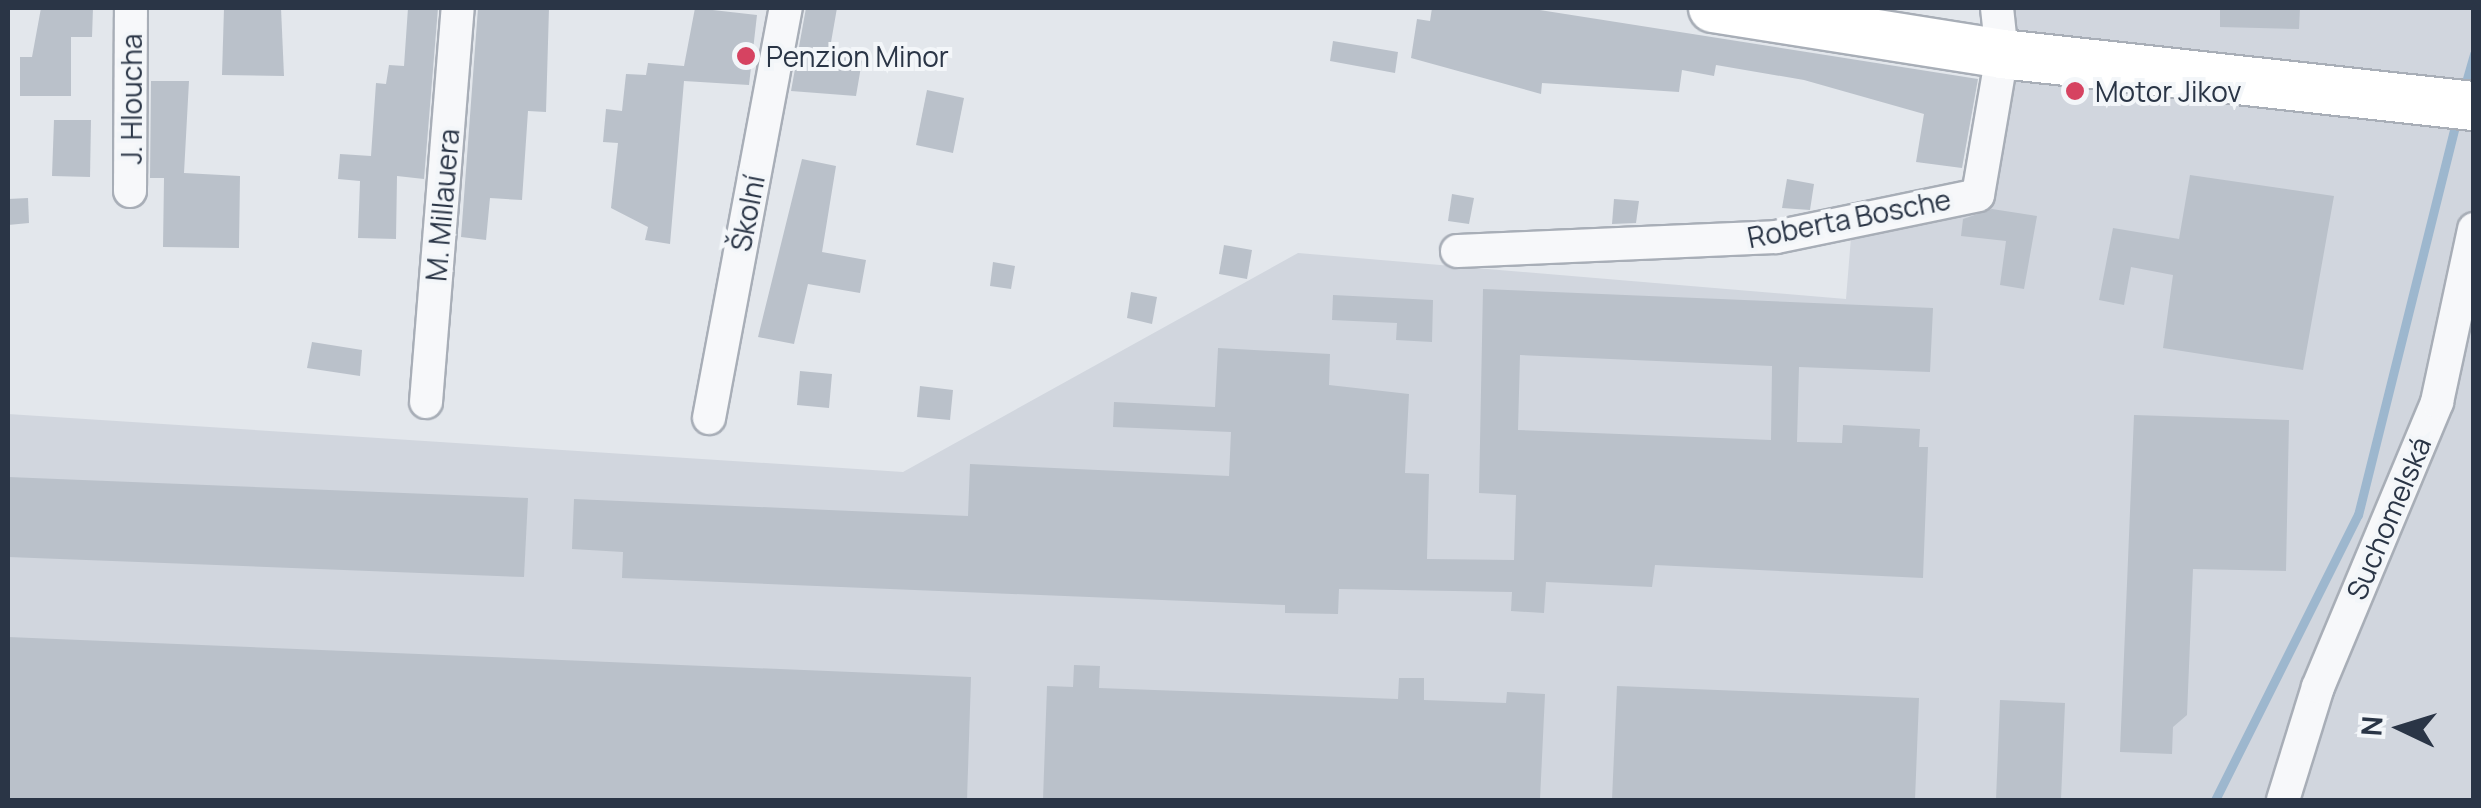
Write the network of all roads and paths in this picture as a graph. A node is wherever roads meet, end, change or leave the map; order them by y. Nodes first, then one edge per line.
1 (131, 8) edge
2 (458, 8) edge
3 (786, 8) edge
4 (1713, 8) edge
5 (1997, 8) edge
6 (2002, 54) junction
7 (2460, 104) edge
8 (130, 191) dead end
9 (2474, 229) edge
10 (1457, 251) dead end
11 (426, 402) dead end
12 (709, 418) dead end
13 (2283, 800) edge

1 - 8 street, J. Hloucha
2 - 11 street, M. Millauera
3 - 12 street, Školní
4 - 6 street
5 - 6 street
6 - 7 street
6 - 10 street, Roberta Bosche
9 - 13 street, Suchomelská

